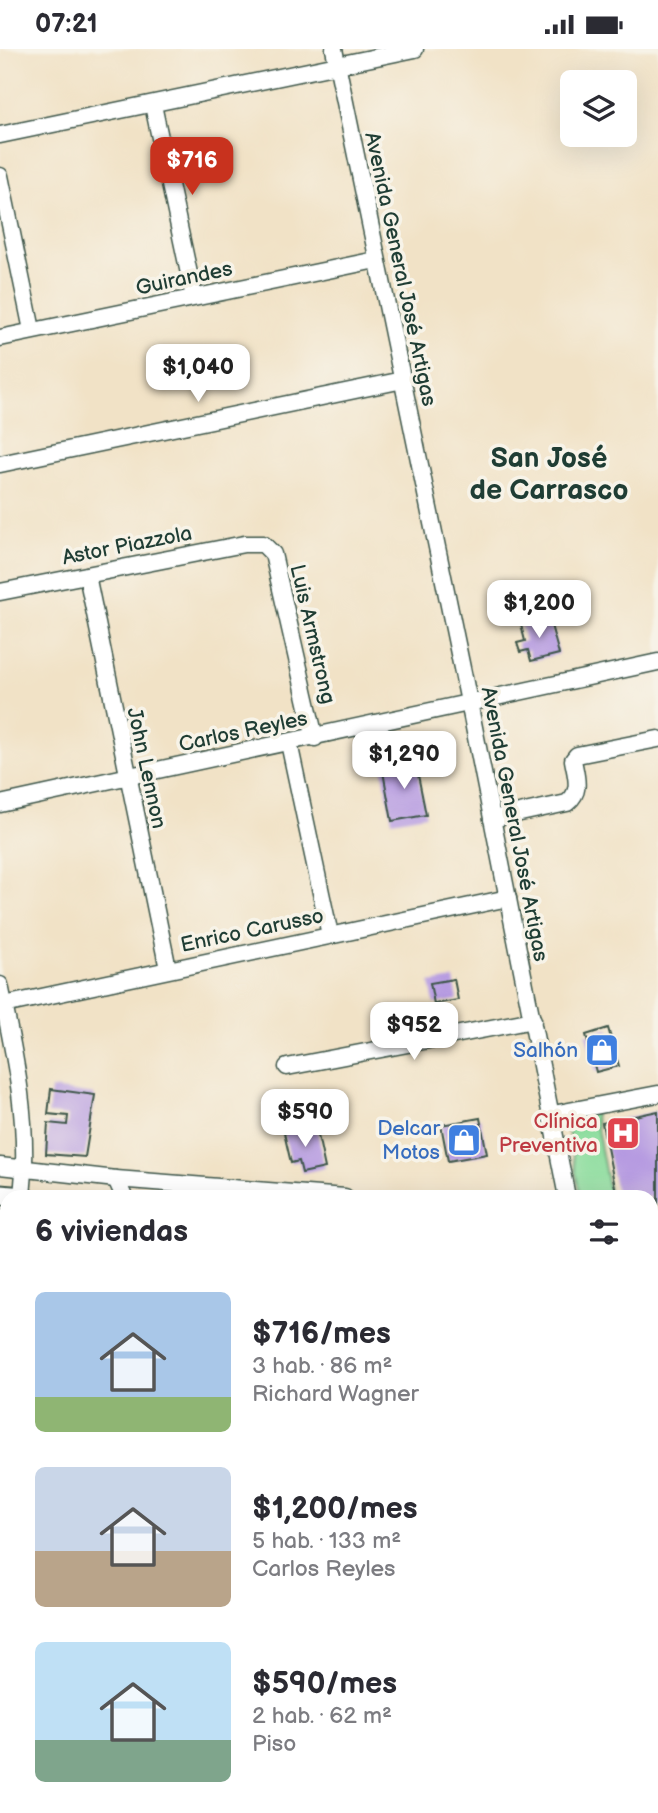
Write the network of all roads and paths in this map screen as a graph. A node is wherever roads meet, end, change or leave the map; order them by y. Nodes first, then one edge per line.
1 (415, 49) edge
2 (335, 57) edge
3 (153, 105) junction
4 (0, 135) edge
5 (0, 176) edge
6 (376, 260) junction
7 (194, 297) junction
8 (32, 330) junction
9 (0, 338) edge
10 (402, 380) junction
11 (0, 464) edge
12 (263, 544) joint
13 (87, 575) junction
14 (0, 592) edge
15 (658, 662) edge
16 (469, 702) junction
17 (315, 738) junction
18 (658, 739) edge
19 (289, 743) junction
20 (128, 777) junction
21 (0, 804) edge
22 (492, 819) junction
23 (508, 898) junction
24 (330, 935) junction
25 (168, 969) junction
26 (0, 985) edge
27 (4, 1005) junction
28 (533, 1020) junction
29 (288, 1067) dead end
30 (658, 1094) edge
31 (553, 1114) junction
32 (0, 1166) edge
33 (25, 1169) junction
34 (116, 1179) junction
35 (24, 1190) edge
36 (121, 1190) edge
37 (256, 1190) edge
38 (566, 1190) edge

1 - 2 street
2 - 3 street
2 - 6 street, Avenida General José Artigas
3 - 4 street
3 - 7 street
5 - 8 street
6 - 7 street, Guirandes
6 - 10 street, Avenida General José Artigas
7 - 8 street, Guirandes
8 - 9 street, Guirandes
10 - 11 street
10 - 16 street, Avenida General José Artigas
12 - 13 street, Astor Piazzola
12 - 17 street, Luis Armstrong
13 - 14 street, Astor Piazzola
13 - 20 street, John Lennon
15 - 16 street, Carlos Reyles
16 - 17 street, Carlos Reyles
16 - 22 street, Avenida General José Artigas
17 - 19 street, Carlos Reyles
18 - 22 street
19 - 20 street, Carlos Reyles
19 - 24 street
20 - 21 street, Carlos Reyles
20 - 25 street, John Lennon
22 - 23 street, Avenida General José Artigas
23 - 24 street, Enrico Carusso
23 - 28 street, Avenida General José Artigas
24 - 25 street, Enrico Carusso
25 - 27 street, Enrico Carusso
26 - 27 street
27 - 33 street
28 - 29 street
28 - 31 street, Avenida General José Artigas
30 - 31 street
31 - 38 street, Avenida General José Artigas
32 - 33 street
33 - 34 street
33 - 35 street
34 - 36 street
34 - 37 street

